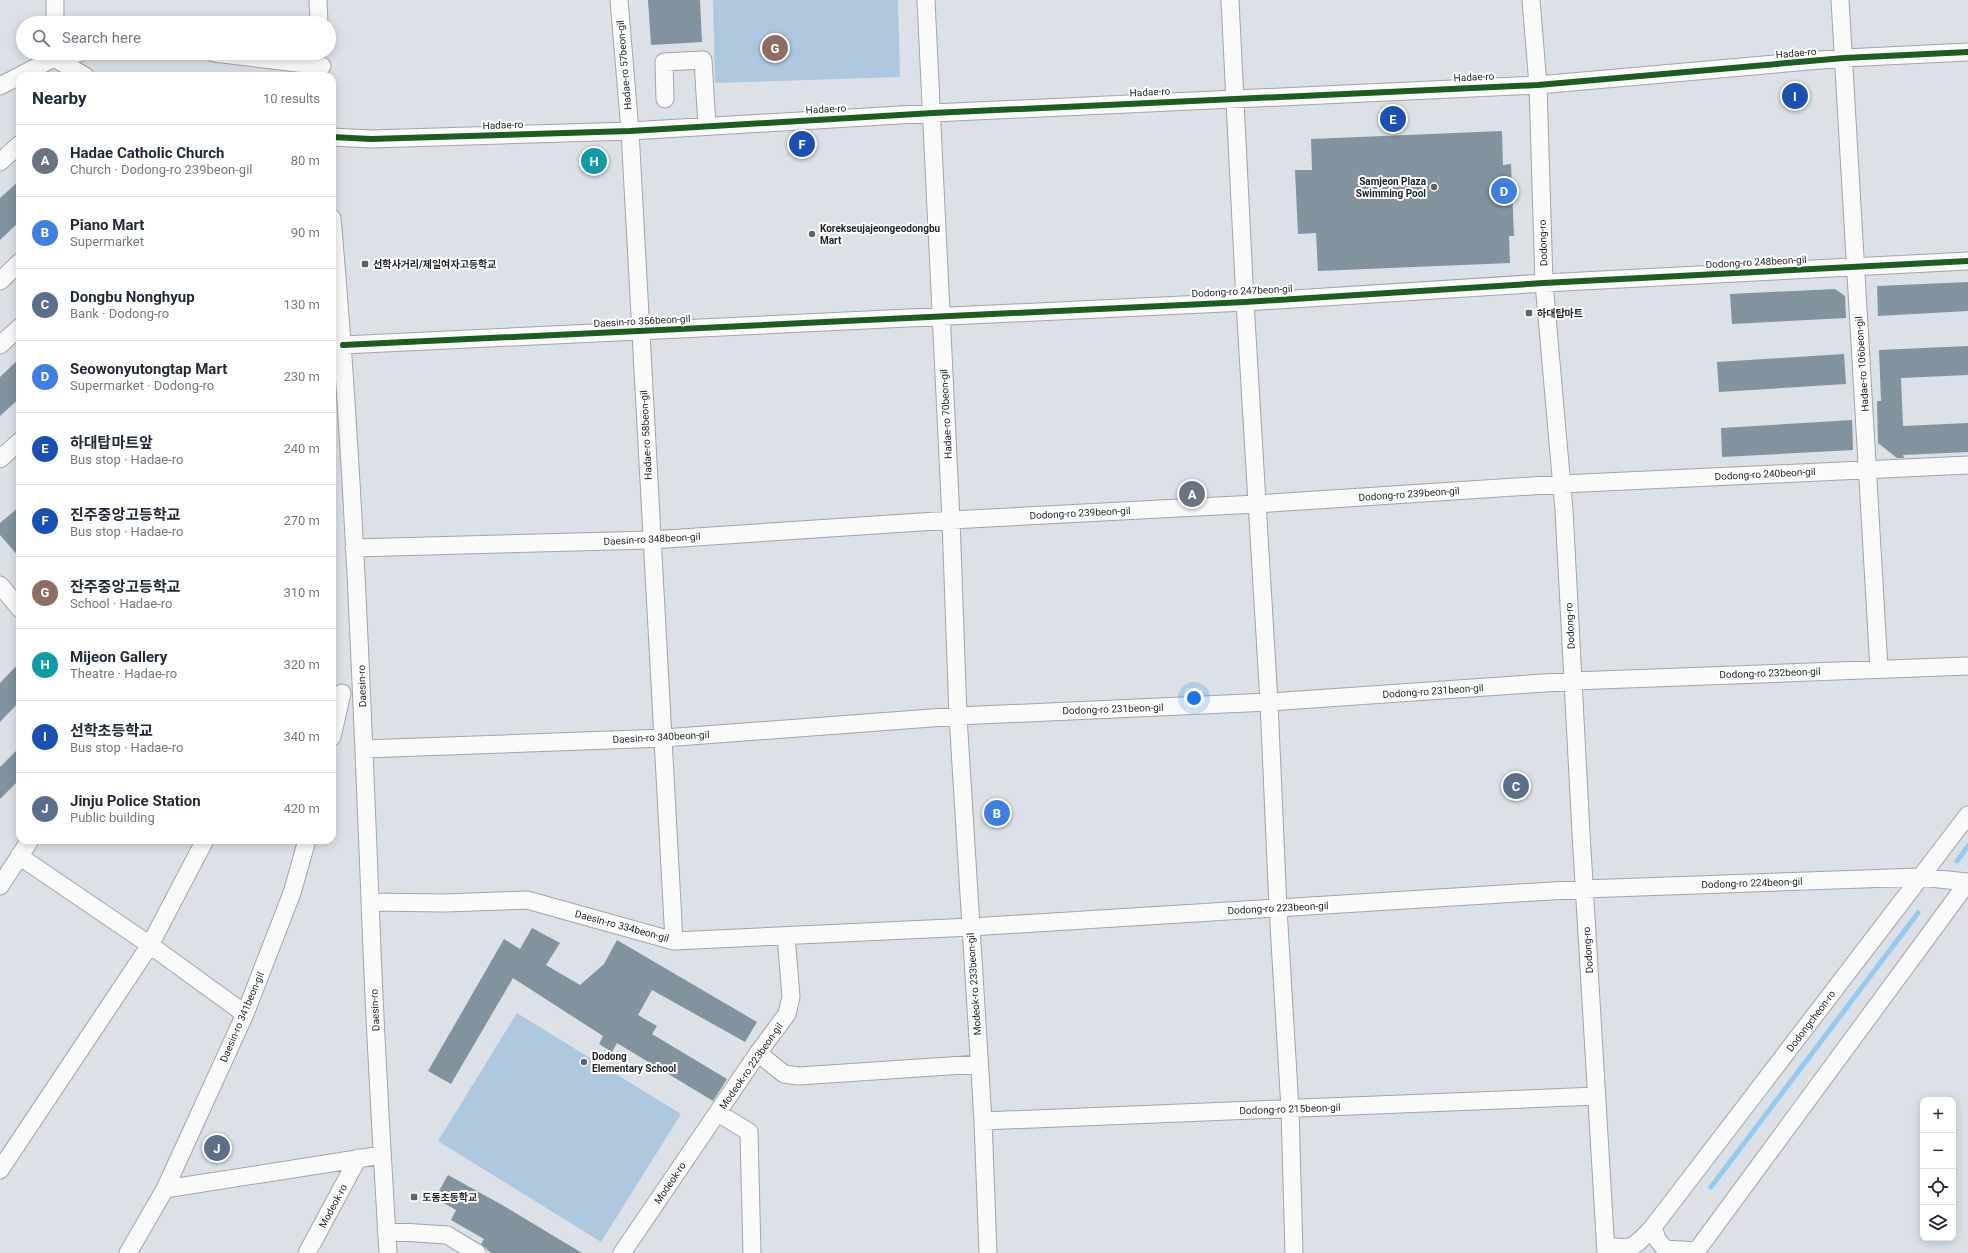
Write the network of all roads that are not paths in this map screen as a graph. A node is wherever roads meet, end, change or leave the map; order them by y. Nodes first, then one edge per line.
1 (56, 0) edge
2 (318, 0) edge
3 (619, 0) edge
4 (926, 0) edge
5 (1230, 0) edge
6 (1532, 0) edge
7 (1840, 0) edge
8 (55, 16) edge
9 (319, 16) edge
10 (1968, 52) edge
11 (1844, 58) junction
12 (45, 60) edge
13 (61, 60) edge
14 (277, 60) edge
15 (322, 65) edge
16 (24, 72) edge
17 (79, 72) edge
18 (16, 77) edge
19 (1538, 85) junction
20 (0, 86) edge
21 (1235, 98) junction
22 (665, 99) dead end
23 (933, 113) junction
24 (707, 126) junction
25 (630, 131) junction
26 (336, 137) edge
27 (16, 148) edge
28 (0, 162) edge
29 (336, 260) edge
30 (1968, 261) edge
31 (16, 266) edge
32 (1856, 267) junction
33 (0, 280) edge
34 (1544, 283) junction
35 (1245, 302) junction
36 (941, 315) junction
37 (16, 331) edge
38 (640, 331) junction
39 (0, 345) edge
40 (344, 345) junction
41 (16, 445) edge
42 (0, 459) edge
43 (1968, 465) edge
44 (1868, 469) junction
45 (1562, 484) junction
46 (1256, 504) junction
47 (951, 520) junction
48 (651, 540) junction
49 (354, 548) junction
50 (0, 585) edge
51 (16, 604) edge
52 (1968, 666) edge
53 (1879, 669) junction
54 (1573, 681) junction
55 (362, 684) junction
56 (337, 693) edge
57 (1269, 702) junction
58 (958, 716) junction
59 (664, 738) junction
60 (364, 749) junction
61 (1968, 815) edge
62 (27, 844) edge
63 (203, 844) edge
64 (306, 844) edge
65 (19, 856) junction
66 (1920, 877) junction
67 (1968, 882) edge
68 (0, 886) edge
69 (1584, 889) junction
70 (370, 902) junction
71 (1278, 908) junction
72 (971, 927) junction
73 (786, 936) junction
74 (674, 941) junction
75 (150, 945) junction
76 (245, 1014) junction
77 (758, 1053) junction
78 (979, 1064) junction
79 (1597, 1096) junction
80 (1290, 1109) junction
81 (718, 1113) junction
82 (983, 1121) junction
83 (382, 1155) junction
84 (358, 1158) junction
85 (0, 1170) edge
86 (165, 1189) junction
87 (1654, 1227) junction
88 (386, 1232) junction
89 (1606, 1250) edge
90 (1696, 1252) edge
91 (128, 1253) edge
92 (307, 1253) edge
93 (388, 1253) edge
94 (477, 1253) edge
95 (622, 1253) edge
96 (752, 1253) edge
97 (988, 1253) edge
98 (1294, 1253) edge

1 - 8 street
2 - 9 street
3 - 25 street, Hadae-ro 57beon-gil
4 - 23 street, Hadae-ro 70beon-gil
5 - 21 street, Dodong-ro 247beon-gil
6 - 19 street, Dodong-ro
7 - 11 street, Hadae-ro 106beon-gil
10 - 11 street, Hadae-ro
11 - 19 street, Hadae-ro
11 - 32 street, Hadae-ro 106beon-gil
12 - 16 street
13 - 17 street
14 - 15 street
18 - 20 street
19 - 21 street, Hadae-ro
19 - 34 street, Dodong-ro
21 - 23 street, Hadae-ro
21 - 35 street, Dodong-ro 247beon-gil
22 - 24 street
23 - 24 street, Hadae-ro
23 - 36 street, Hadae-ro 70beon-gil
24 - 25 street, Hadae-ro
25 - 26 street, Hadae-ro
25 - 38 street, Hadae-ro 58beon-gil
27 - 28 street
29 - 40 street, Daesin-ro
30 - 32 street, Dodong-ro 248beon-gil
31 - 33 street
32 - 34 street, Dodong-ro 248beon-gil
32 - 44 street, Hadae-ro 106beon-gil
34 - 35 street, Dodong-ro 247beon-gil
34 - 45 street, Dodong-ro
35 - 36 street, Dodong-ro 247beon-gil
35 - 46 street
36 - 38 street, Daesin-ro 356beon-gil
36 - 47 street, Hadae-ro 70beon-gil
37 - 39 street
38 - 40 street, Daesin-ro 356beon-gil
38 - 48 street, Hadae-ro 58beon-gil
40 - 49 street, Daesin-ro
41 - 42 street
43 - 44 street, Dodong-ro 240beon-gil
44 - 45 street, Dodong-ro 240beon-gil
44 - 53 street, Hadae-ro 106beon-gil
45 - 46 street, Dodong-ro 239beon-gil
45 - 54 street, Dodong-ro
46 - 47 street, Dodong-ro 239beon-gil
46 - 57 street
47 - 48 street, Daesin-ro 348beon-gil
47 - 58 street, Hadae-ro 70beon-gil
48 - 49 street, Daesin-ro 348beon-gil
48 - 59 street, Hadae-ro 58beon-gil
49 - 55 street, Daesin-ro
50 - 51 street
52 - 53 street, Dodong-ro 232beon-gil
53 - 54 street, Dodong-ro 232beon-gil
54 - 57 street, Dodong-ro 231beon-gil
54 - 69 street, Dodong-ro
55 - 56 street
55 - 60 street, Daesin-ro
57 - 58 street, Dodong-ro 231beon-gil
57 - 71 street
58 - 59 street, Daesin-ro 340beon-gil
58 - 72 street, Modeok-ro 233beon-gil
59 - 60 street, Daesin-ro 340beon-gil
59 - 74 street, Hadae-ro 58beon-gil
60 - 70 street, Daesin-ro
61 - 66 street, Dodongcheon-ro
62 - 65 street
63 - 75 street
64 - 76 street, Daesin-ro 341beon-gil
65 - 68 street
65 - 75 street
66 - 67 street, Dodong-ro 224beon-gil
66 - 69 street, Dodong-ro 224beon-gil
66 - 87 street, Dodongcheon-ro
67 - 90 street
69 - 71 street, Dodong-ro 223beon-gil
69 - 79 street, Dodong-ro
70 - 74 street, Daesin-ro 334beon-gil
70 - 83 street, Daesin-ro
71 - 72 street, Dodong-ro 223beon-gil
71 - 80 street
72 - 73 street, Daesin-ro 334beon-gil
72 - 78 street, Modeok-ro 233beon-gil
73 - 74 street, Daesin-ro 334beon-gil
73 - 77 street, Modeok-ro 223beon-gil
75 - 76 street
75 - 85 street
76 - 86 street, Daesin-ro 341beon-gil
77 - 78 street
77 - 81 street, Modeok-ro 223beon-gil
78 - 82 street, Modeok-ro 233beon-gil
79 - 80 street, Dodong-ro 215beon-gil
79 - 89 street, Dodong-ro
80 - 82 street, Dodong-ro 215beon-gil
80 - 98 street
81 - 95 street, Modeok-ro
81 - 96 street, Modeok-ro 223beon-gil
82 - 97 street, Modeok-ro 233beon-gil
83 - 84 street
83 - 88 street, Daesin-ro
84 - 86 street
84 - 92 street, Modeok-ro
86 - 91 street, Daesin-ro 341beon-gil
87 - 89 street, Dodongcheon-ro
87 - 90 street
88 - 93 street, Daesin-ro
88 - 94 street

